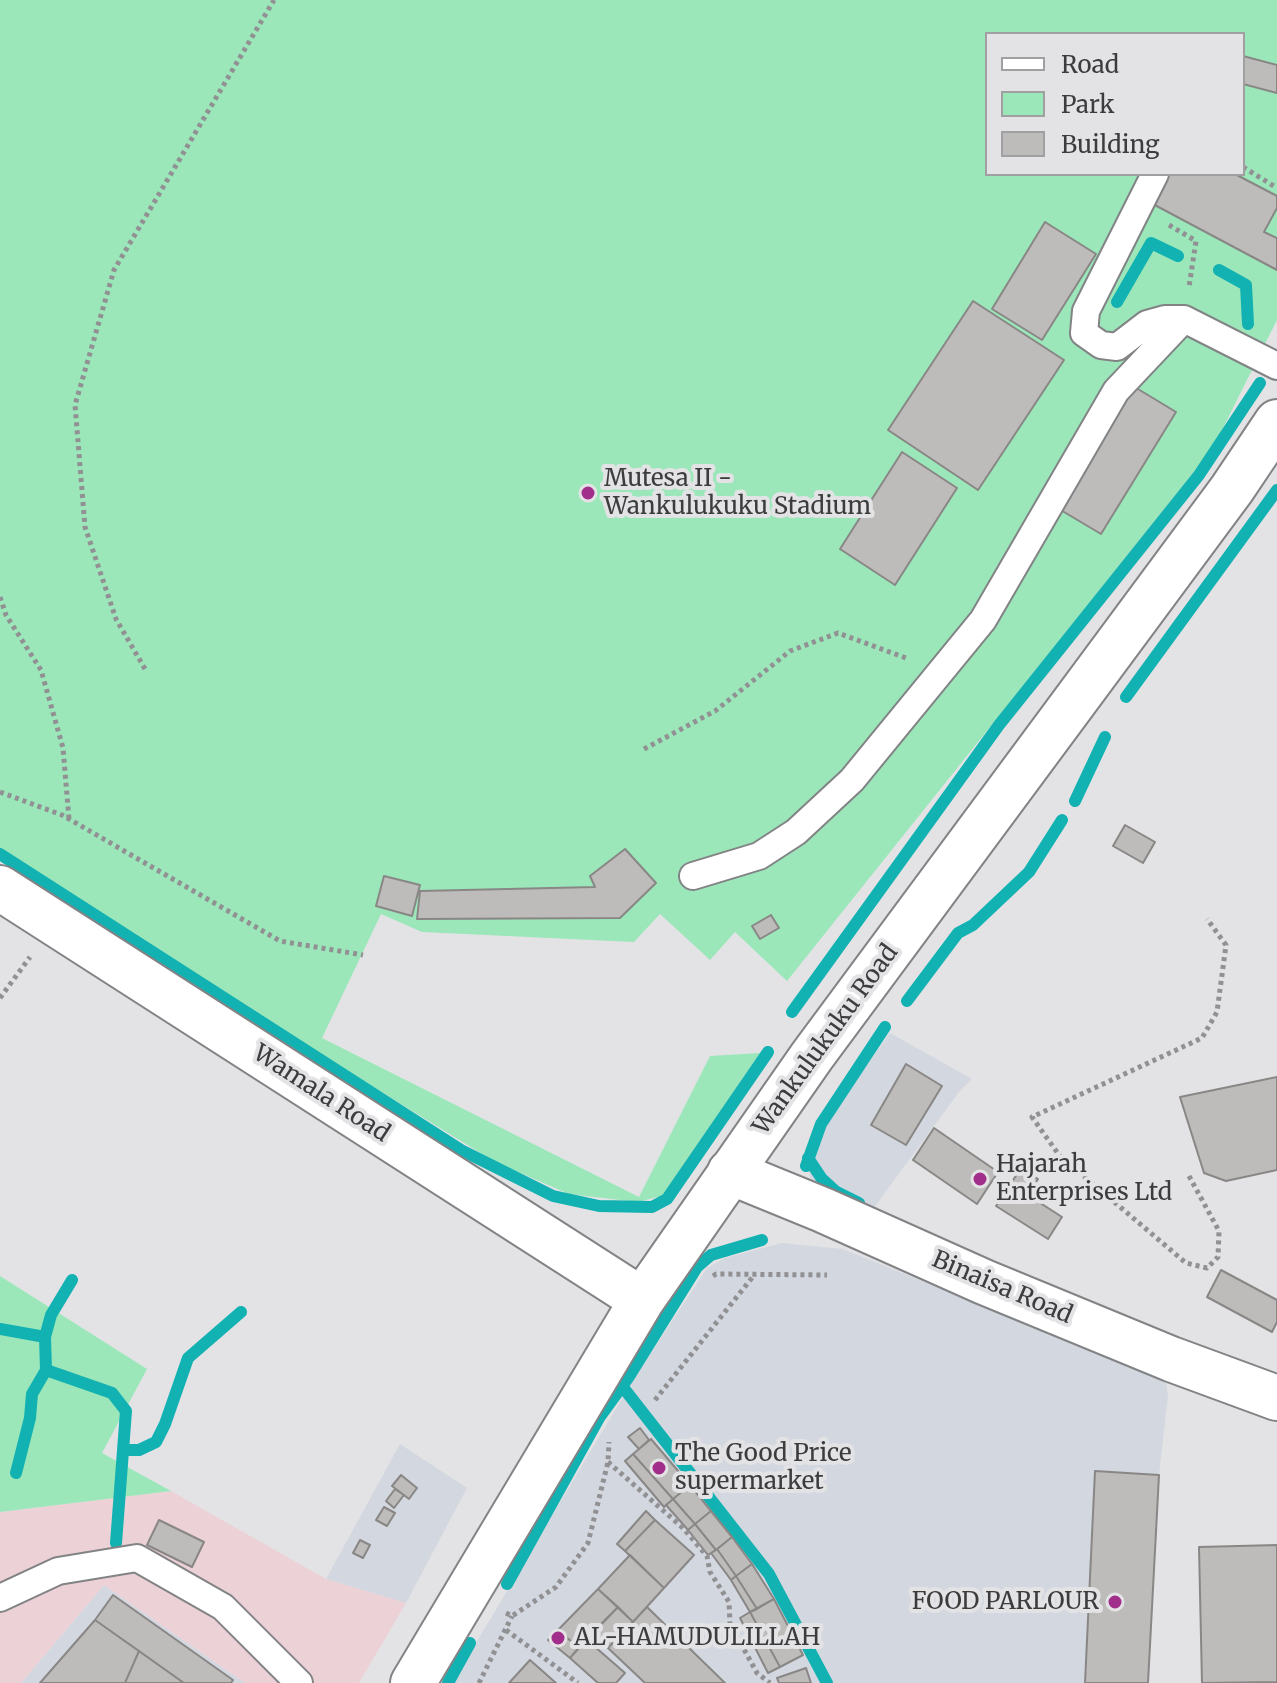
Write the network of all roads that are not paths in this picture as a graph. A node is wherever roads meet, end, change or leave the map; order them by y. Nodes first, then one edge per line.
1 (1154, 176) edge
2 (1184, 319) junction
3 (1277, 366) edge
4 (1277, 422) edge
5 (693, 876) dead end
6 (0, 888) edge
7 (730, 1172) junction
8 (642, 1300) junction
9 (1277, 1398) edge
10 (0, 1598) edge
11 (299, 1683) edge
12 (413, 1683) edge

1 - 2 lane
2 - 3 lane
2 - 5 lane
4 - 7 main road, Wankulukuku Road
6 - 8 main road, Wamala Road
7 - 8 main road, Wankulukuku Road
7 - 9 main road, Binaisa Road
8 - 12 main road, Wankulukuku Road
10 - 11 lane

